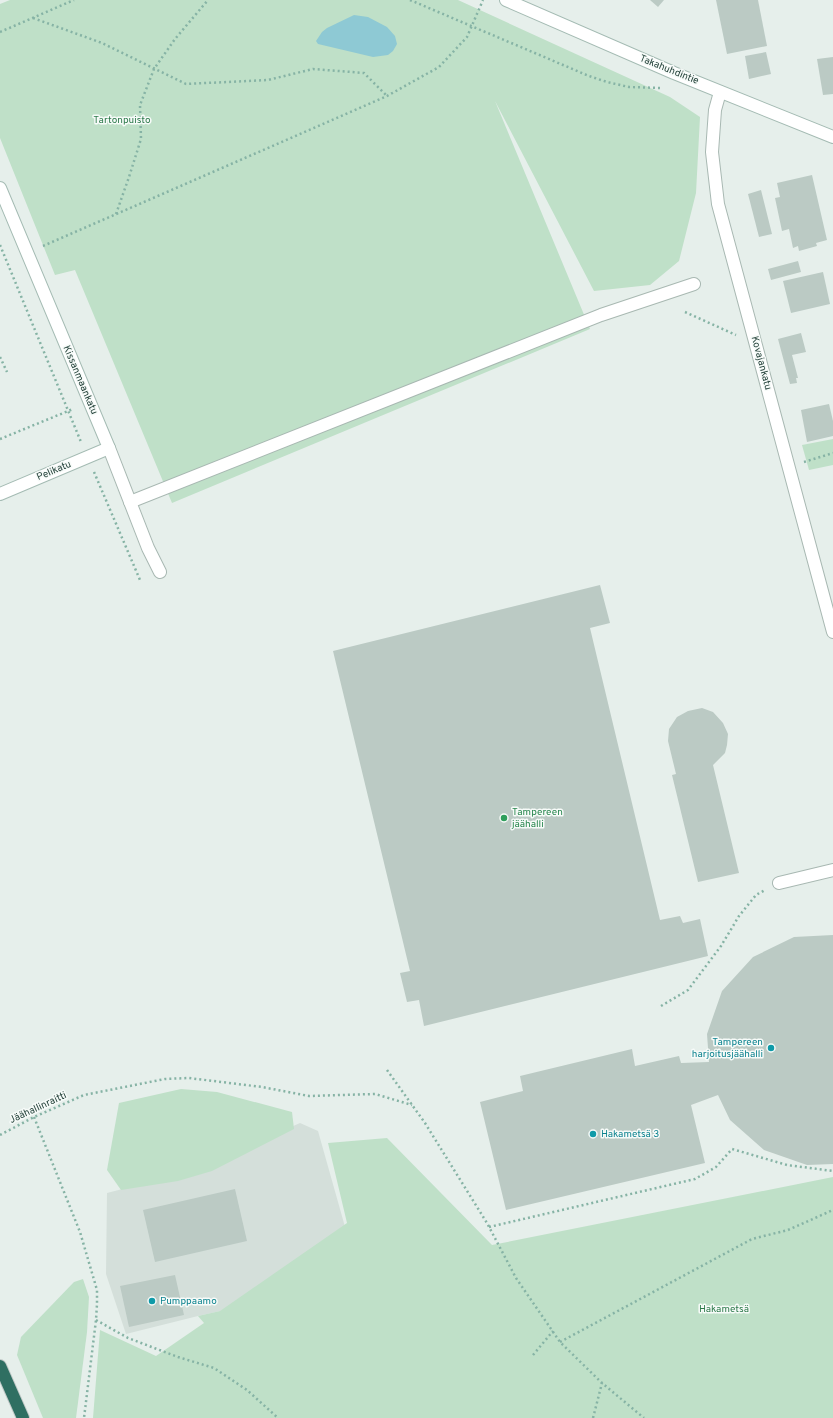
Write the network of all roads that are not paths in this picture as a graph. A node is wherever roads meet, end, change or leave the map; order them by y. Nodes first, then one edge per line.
1 (506, 0) edge
2 (720, 92) junction
3 (833, 137) edge
4 (0, 188) edge
5 (694, 284) dead end
6 (109, 448) junction
7 (0, 494) edge
8 (130, 502) junction
9 (160, 572) dead end
10 (833, 632) edge
11 (833, 870) edge
12 (779, 883) road end
13 (0, 1366) edge
14 (23, 1418) edge

1 - 2 street, Takahuhdintie
2 - 3 street, Takahuhdintie
2 - 10 street, Kovajankatu
4 - 6 street, Kissanmaankatu
5 - 8 street
6 - 7 street, Pelikatu
6 - 8 street, Kissanmaankatu
8 - 9 street, Kissanmaankatu
11 - 12 street
13 - 14 highway

